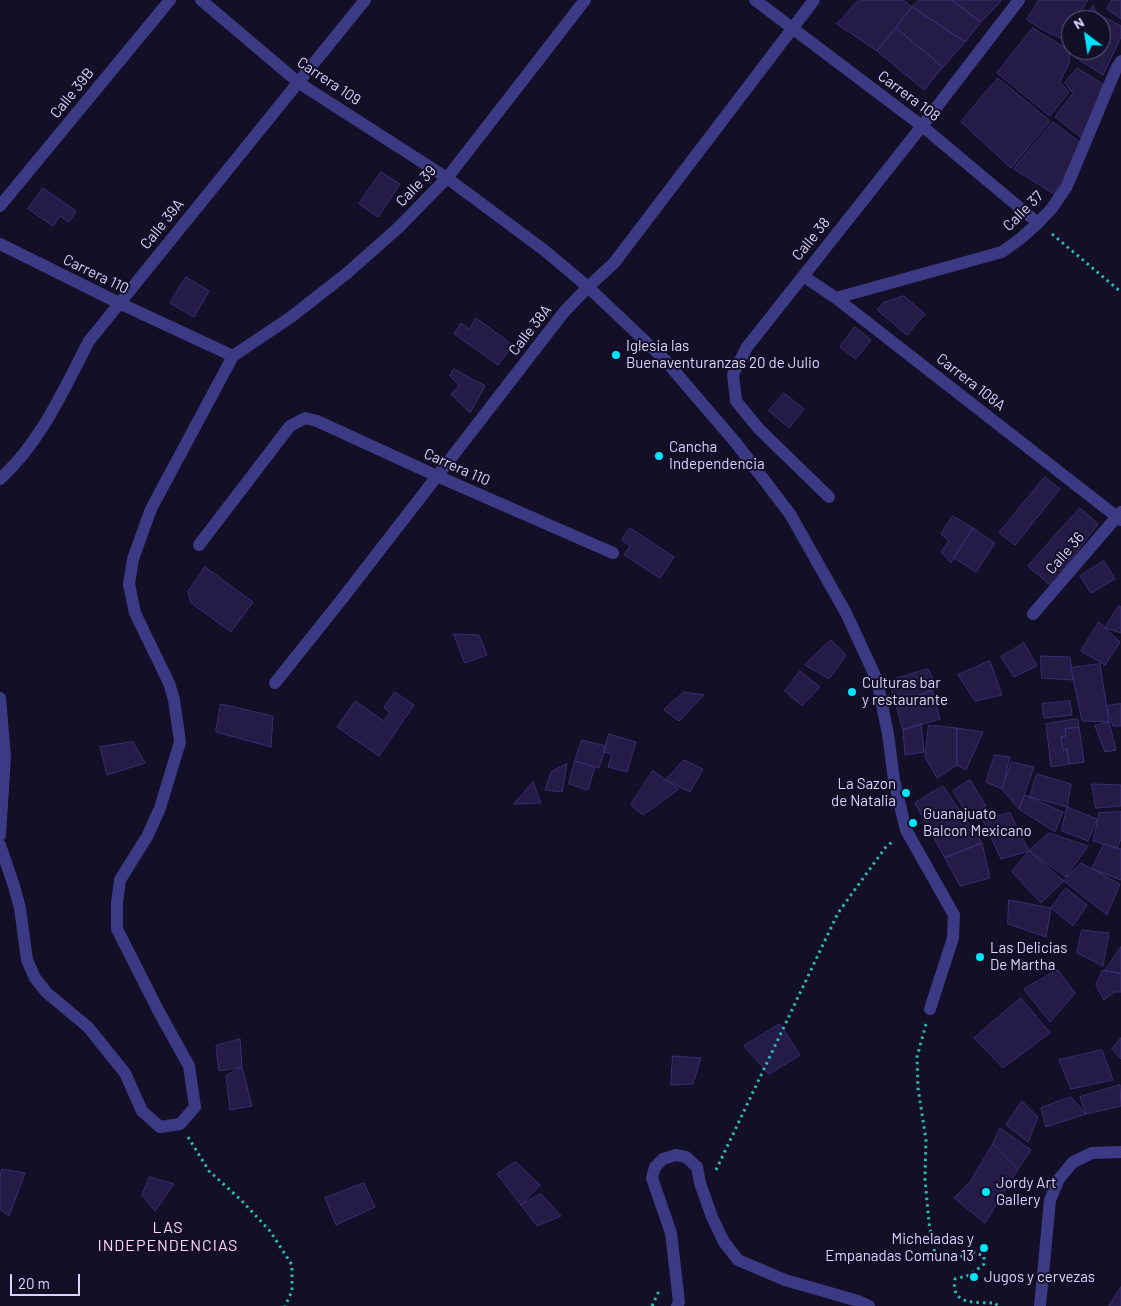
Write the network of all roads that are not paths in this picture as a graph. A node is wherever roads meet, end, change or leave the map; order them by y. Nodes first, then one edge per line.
1 (170, 0) edge
2 (201, 0) edge
3 (365, 0) edge
4 (585, 0) edge
5 (755, 0) edge
6 (814, 0) edge
7 (1019, 0) edge
8 (793, 29) junction
9 (1119, 67) edge
10 (298, 83) junction
11 (922, 126) junction
12 (447, 178) junction
13 (0, 206) edge
14 (1038, 223) junction
15 (0, 244) edge
16 (803, 276) junction
17 (588, 287) junction
18 (836, 298) junction
19 (119, 304) junction
20 (233, 356) junction
21 (437, 476) junction
22 (0, 479) edge
23 (829, 497) dead end
24 (1120, 516) edge
25 (199, 545) dead end
26 (613, 552) dead end
27 (1033, 614) dead end
28 (274, 684) dead end
29 (0, 698) edge
30 (0, 835) edge
31 (0, 845) edge
32 (930, 1009) road end
33 (1121, 1152) edge
34 (677, 1306) edge
35 (869, 1306) edge
36 (1040, 1306) edge

1 - 13 street, Calle 39B
2 - 10 street, Carrera 109
3 - 10 street, Calle 39A
4 - 12 street, Calle 39
5 - 8 street, Carrera 108
6 - 8 street, Calle 38A
7 - 11 street, Calle 38
8 - 11 street, Carrera 108
8 - 17 street, Calle 38A
9 - 14 street, Calle 37
10 - 12 street, Carrera 109
10 - 19 street, Calle 39A
11 - 14 street, Carrera 108
11 - 16 street, Calle 38
12 - 17 street, Carrera 109
12 - 20 street, Calle 39
14 - 18 street, Calle 37
15 - 19 street, Carrera 110
16 - 18 street, Carrera 108A
16 - 23 street, Calle 38
17 - 21 street, Calle 38A
17 - 32 street, Carrera 109
18 - 24 street, Carrera 108A
19 - 20 street, Carrera 110
19 - 22 street, Calle 39A
20 - 31 street
21 - 25 street, Carrera 110
21 - 26 street, Carrera 110
21 - 28 street, Calle 38A
24 - 27 street, Calle 36
29 - 30 street
33 - 36 street
34 - 35 street

